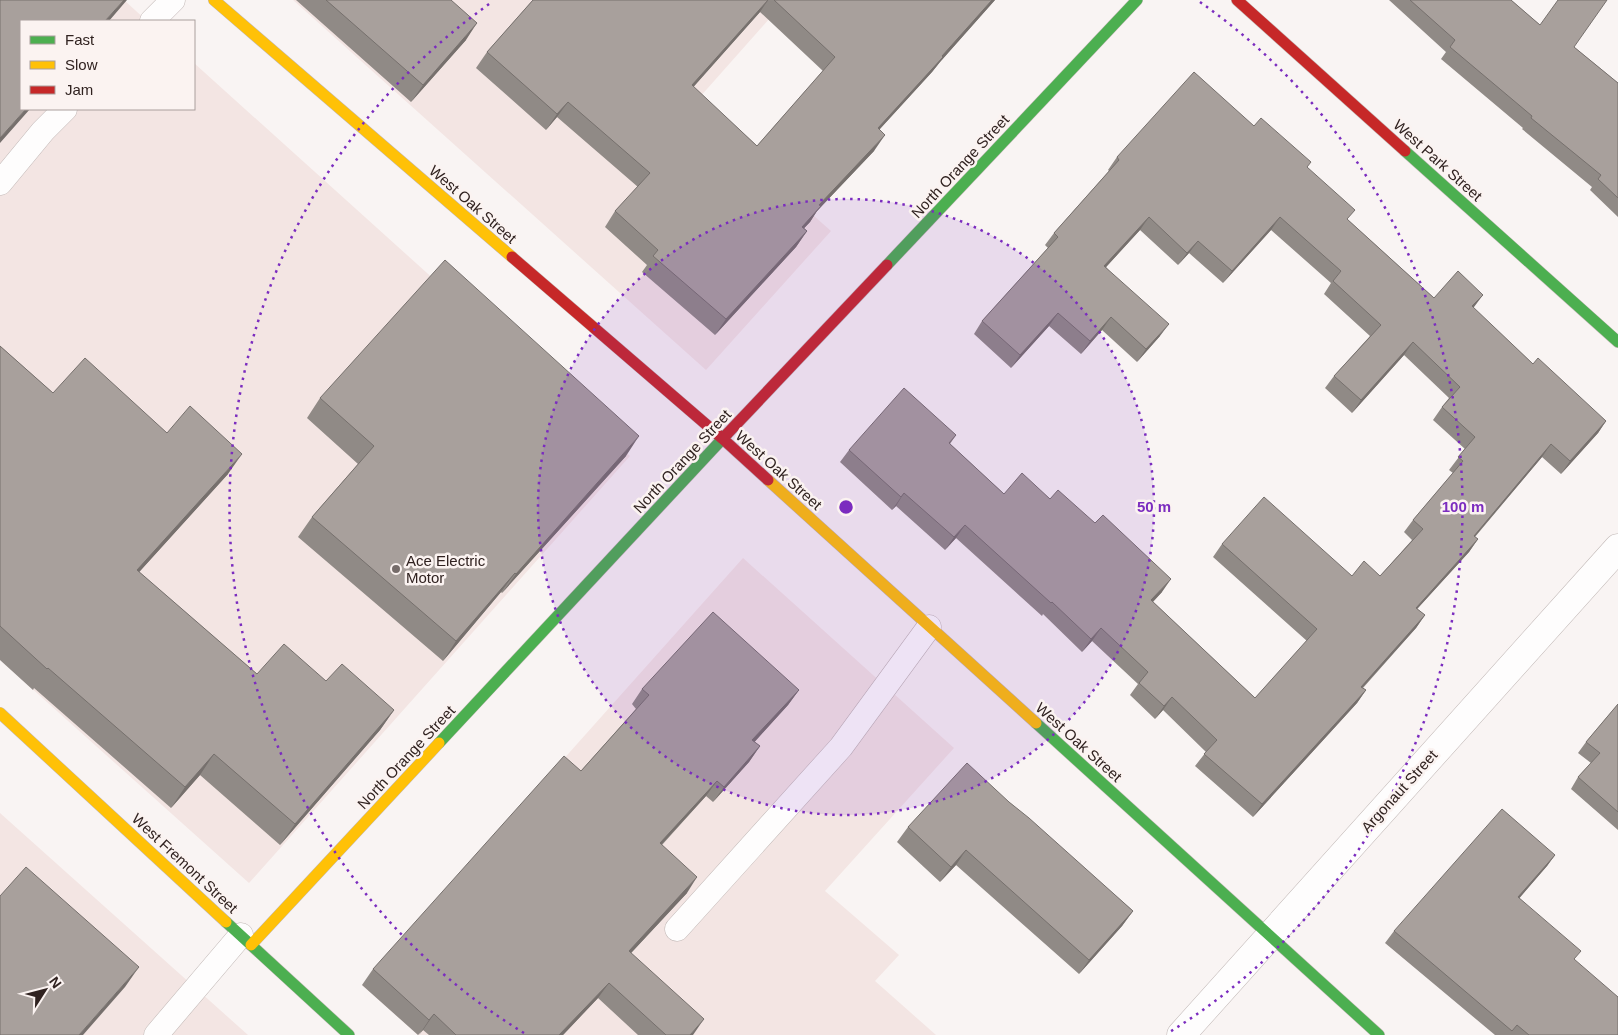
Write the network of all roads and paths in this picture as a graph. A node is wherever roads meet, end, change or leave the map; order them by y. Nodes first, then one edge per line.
1 (173, 0) edge
2 (214, 0) edge
3 (1137, 0) edge
4 (1237, 0) edge
5 (153, 20) edge
6 (64, 110) edge
7 (0, 183) edge
8 (1618, 342) edge
9 (722, 439) junction
10 (1618, 548) edge
11 (929, 627) junction
12 (0, 713) edge
13 (677, 929) dead end
14 (1270, 936) junction
15 (246, 940) junction
16 (156, 1035) edge
17 (348, 1035) edge
18 (1181, 1035) edge
19 (1379, 1035) edge

1 - 5 lane
2 - 9 street, West Oak Street
3 - 9 street, North Orange Street
4 - 8 street, West Park Street
6 - 7 lane
9 - 11 street, West Oak Street
9 - 15 street, North Orange Street
10 - 14 street, Argonaut Street
11 - 13 lane
11 - 14 street, West Oak Street
12 - 15 street, West Fremont Street
14 - 18 street, Argonaut Street
14 - 19 street, West Oak Street
15 - 16 lane
15 - 17 street, West Fremont Street

